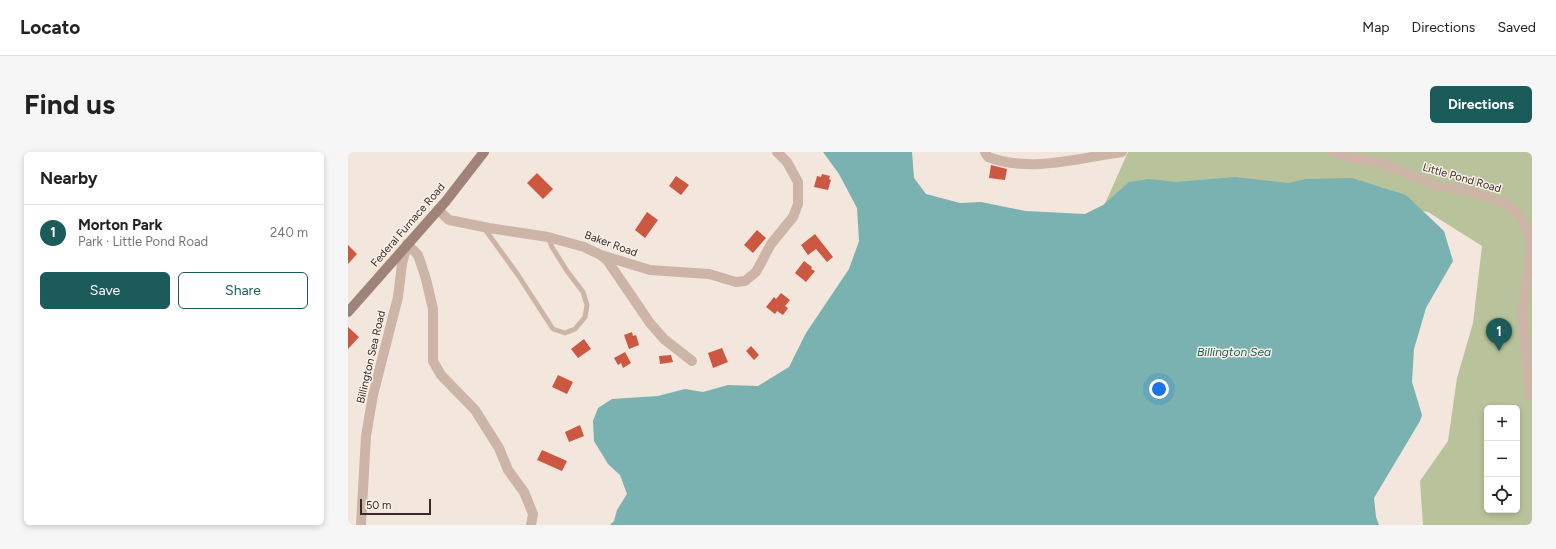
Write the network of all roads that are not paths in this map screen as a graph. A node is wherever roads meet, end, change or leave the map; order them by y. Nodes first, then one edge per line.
1 (484, 152) edge
2 (777, 152) edge
3 (985, 152) edge
4 (1122, 152) edge
5 (1333, 152) edge
6 (438, 210) junction
7 (483, 227) junction
8 (548, 236) junction
9 (408, 244) junction
10 (601, 255) junction
11 (348, 312) edge
12 (692, 361) dead end
13 (1530, 395) dead end
14 (363, 523) edge
15 (532, 525) edge

1 - 6 main road, Federal Furnace Road
2 - 10 street, Baker Road
3 - 4 street
5 - 13 street, Little Pond Road
6 - 7 street, Baker Road
6 - 9 main road, Federal Furnace Road
7 - 8 street, Baker Road
7 - 8 lane
8 - 10 street, Baker Road
9 - 11 main road, Federal Furnace Road
9 - 14 street, Billington Sea Road
9 - 15 street
10 - 12 street

